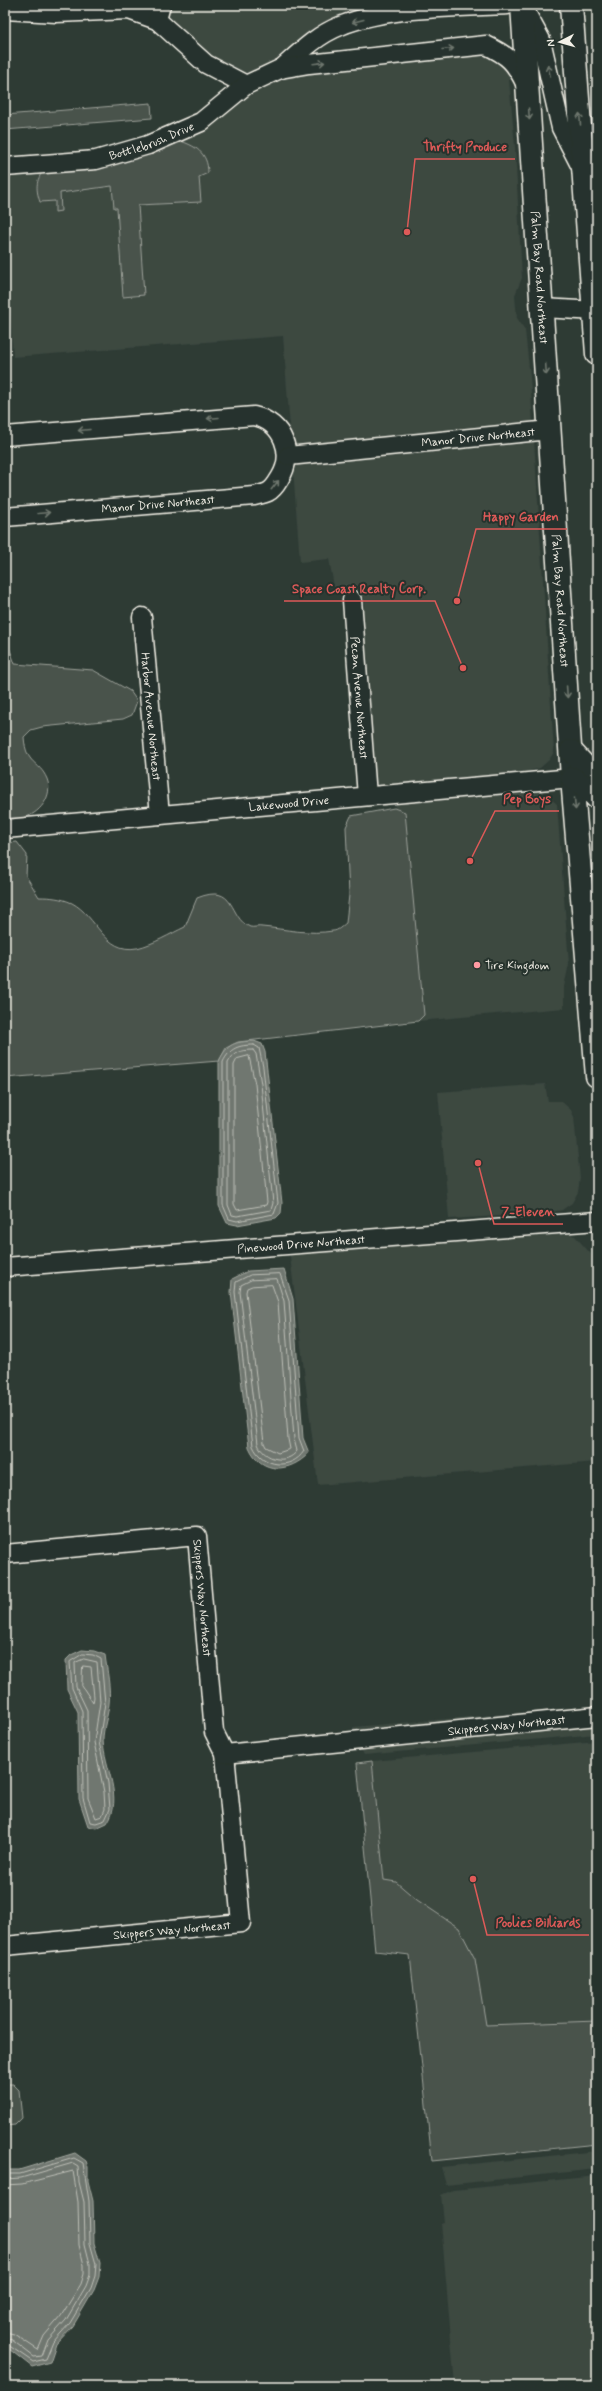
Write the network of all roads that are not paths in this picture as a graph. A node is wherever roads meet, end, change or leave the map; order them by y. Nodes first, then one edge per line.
1 (508, 5) edge
2 (522, 5) edge
3 (571, 5) edge
4 (5, 10) edge
5 (159, 13) edge
6 (280, 69) junction
7 (246, 85) junction
8 (527, 88) junction
9 (5, 167) edge
10 (584, 173) junction
11 (542, 308) junction
12 (596, 312) edge
13 (597, 354) edge
14 (550, 430) junction
15 (5, 436) edge
16 (288, 456) junction
17 (5, 516) edge
18 (352, 600) dead end
19 (142, 617) dead end
20 (571, 751) junction
21 (572, 778) junction
22 (597, 779) edge
23 (367, 796) junction
24 (597, 798) edge
25 (160, 815) junction
26 (5, 829) edge
27 (597, 1076) edge
28 (597, 1220) edge
29 (5, 1267) edge
30 (5, 1554) edge
31 (597, 1716) edge
32 (225, 1754) junction
33 (5, 1946) edge

1 -> 6 street, Bottlebrush Drive
2 - 8 main road, Palm Bay Road Northeast
10 -> 2 street
10 -> 3 main road
4 - 5 street
5 - 7 street
6 - 7 street, Bottlebrush Drive
6 -> 8 street, Bottlebrush Drive
7 - 9 street, Bottlebrush Drive
8 -> 11 main road, Palm Bay Road Northeast
10 - 12 main road
11 - 12 street
11 -> 14 main road, Palm Bay Road Northeast
12 - 13 main road
14 - 16 street, Manor Drive Northeast
14 -> 20 main road, Palm Bay Road Northeast
16 -> 15 street
17 -> 16 street, Manor Drive Northeast
18 - 23 street, Pecan Avenue Northeast
19 - 25 street, Harbor Avenue Northeast
20 - 21 main road, Palm Bay Road Northeast
20 - 22 main road
21 - 23 street, Lakewood Drive
21 - 24 main road
21 -> 27 main road, Palm Bay Road Northeast
23 - 25 street, Lakewood Drive
25 - 26 street, Lakewood Drive
28 - 29 street, Pinewood Drive Northeast
30 - 32 street, Skippers Way Northeast
31 - 32 street, Skippers Way Northeast
32 - 33 street, Skippers Way Northeast

